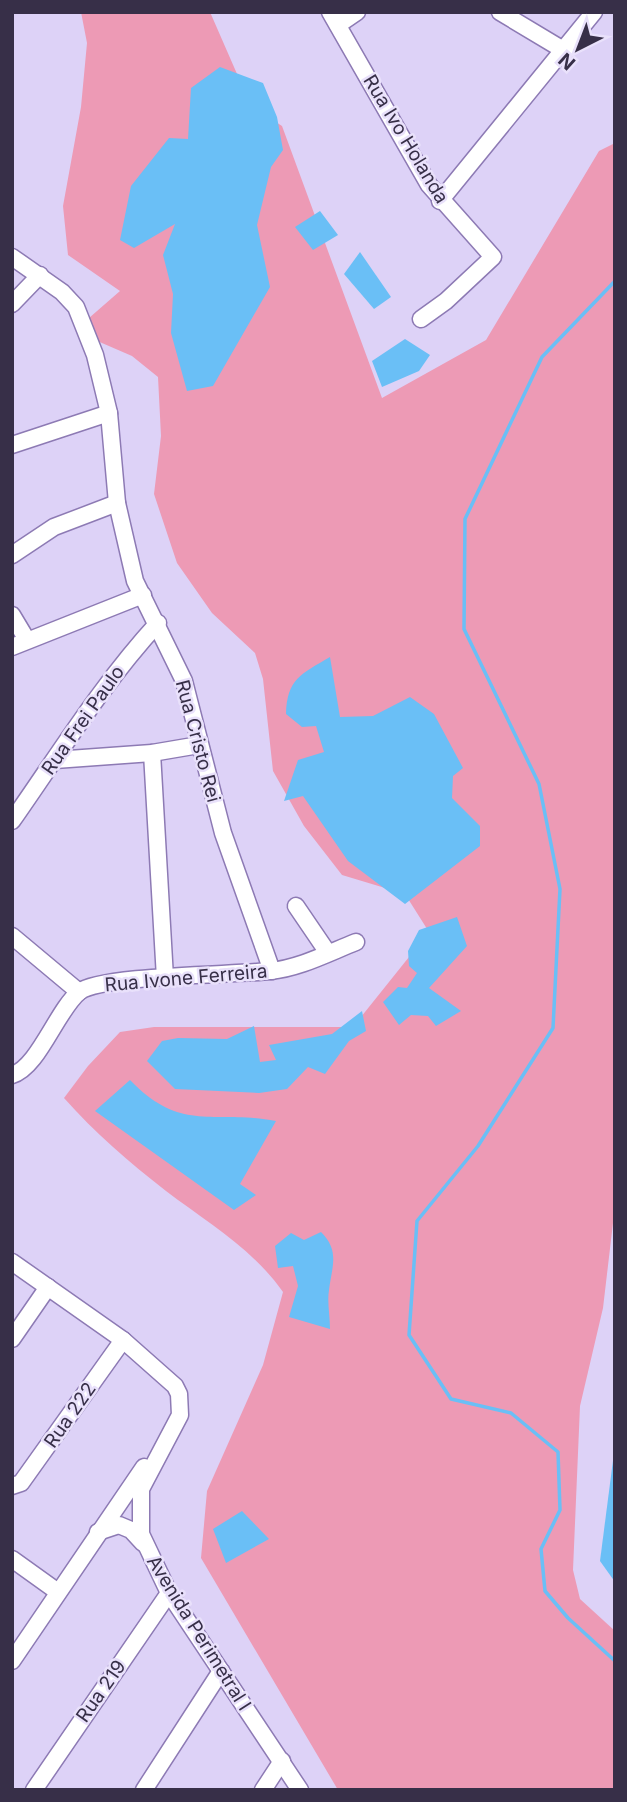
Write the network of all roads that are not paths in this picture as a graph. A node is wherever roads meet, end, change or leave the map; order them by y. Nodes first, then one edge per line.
1 (357, 12) edge
2 (500, 12) edge
3 (594, 12) edge
4 (334, 19) edge
5 (565, 51) junction
6 (440, 201) junction
7 (12, 257) edge
8 (40, 275) junction
9 (12, 304) edge
10 (421, 319) dead end
11 (109, 413) junction
12 (12, 445) edge
13 (117, 503) junction
14 (12, 555) edge
15 (143, 595) junction
16 (12, 615) edge
17 (158, 623) junction
18 (19, 644) edge
19 (200, 745) junction
20 (152, 753) junction
21 (55, 760) junction
22 (12, 821) edge
23 (296, 906) dead end
24 (12, 936) edge
25 (356, 942) dead end
26 (328, 953) junction
27 (272, 971) junction
28 (165, 978) junction
29 (79, 992) junction
30 (12, 1075) edge
31 (12, 1262) edge
32 (48, 1287) junction
33 (12, 1339) edge
34 (123, 1340) junction
35 (177, 1419) junction
36 (17, 1485) edge
37 (12, 1497) edge
38 (98, 1532) junction
39 (144, 1545) junction
40 (12, 1559) edge
41 (58, 1592) junction
42 (169, 1593) junction
43 (12, 1661) edge
44 (222, 1671) junction
45 (282, 1761) junction
46 (34, 1790) edge
47 (144, 1790) edge
48 (263, 1790) edge
49 (300, 1790) edge

1 - 4 street
2 - 5 street
3 - 5 street
4 - 6 street, Rua Ivo Holanda
5 - 6 street
6 - 10 street, Rua Ivo Holanda
7 - 8 street, Rua Cristo Rei
8 - 9 street
8 - 11 street, Rua Cristo Rei
11 - 12 street
11 - 13 street, Rua Cristo Rei
13 - 14 street
13 - 15 street, Rua Cristo Rei
15 - 17 street, Rua Cristo Rei
15 - 18 street
16 - 18 street
17 - 19 street, Rua Cristo Rei
17 - 21 street, Rua Frei Paulo
19 - 20 street
19 - 27 street, Rua Cristo Rei
20 - 21 street
20 - 28 street
21 - 22 street, Rua Frei Paulo
23 - 26 street
24 - 29 street
25 - 26 street, Rua Ivone Ferreira
26 - 27 street, Rua Ivone Ferreira
27 - 28 street, Rua Ivone Ferreira
28 - 29 street, Rua Ivone Ferreira
29 - 30 street, Rua Ivone Ferreira
31 - 32 street
32 - 33 street
32 - 34 street
34 - 35 street
34 - 36 street, Rua 222
35 - 38 street
35 - 39 street, Avenida Perimetral I
36 - 37 street, Rua 222
38 - 39 street
38 - 41 street
39 - 42 street, Avenida Perimetral I
40 - 41 street
41 - 43 street
42 - 44 street, Avenida Perimetral I
42 - 46 street, Rua 219
44 - 45 street, Avenida Perimetral I
44 - 47 street
45 - 48 street
45 - 49 street, Avenida Perimetral I

